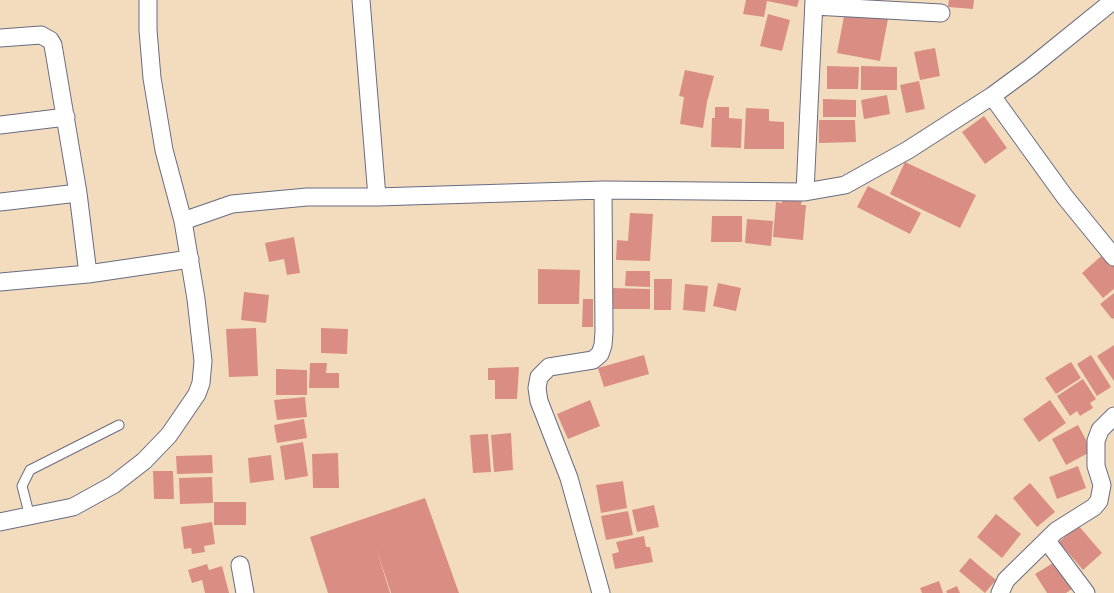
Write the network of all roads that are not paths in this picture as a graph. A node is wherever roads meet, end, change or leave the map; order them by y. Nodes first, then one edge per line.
1 (148, 0) edge
2 (361, 0) edge
3 (1114, 0) edge
4 (814, 3) edge
5 (941, 13) dead end
6 (0, 38) edge
7 (992, 96) junction
8 (66, 117) junction
9 (0, 125) edge
10 (603, 190) junction
11 (78, 192) junction
12 (806, 192) junction
13 (377, 197) junction
14 (0, 202) edge
15 (183, 221) junction
16 (1114, 257) edge
17 (190, 259) junction
18 (88, 274) junction
19 (0, 282) edge
20 (1114, 416) edge
21 (119, 425) dead end
22 (30, 517) junction
23 (0, 522) edge
24 (1047, 541) junction
25 (240, 565) dead end
26 (246, 593) edge
27 (601, 593) edge
28 (1000, 593) edge
29 (1086, 593) edge

1 - 15 street
2 - 13 street
3 - 7 street
4 - 5 street
4 - 12 street
6 - 8 street
7 - 12 street
7 - 16 street
8 - 9 street
8 - 11 street
10 - 12 street
10 - 13 street
10 - 27 street
11 - 14 street
11 - 18 street
13 - 15 street
15 - 17 street
17 - 18 street
17 - 22 street
18 - 19 street
20 - 24 street
21 - 22 lane
22 - 23 street
24 - 28 street
24 - 29 street
25 - 26 street

